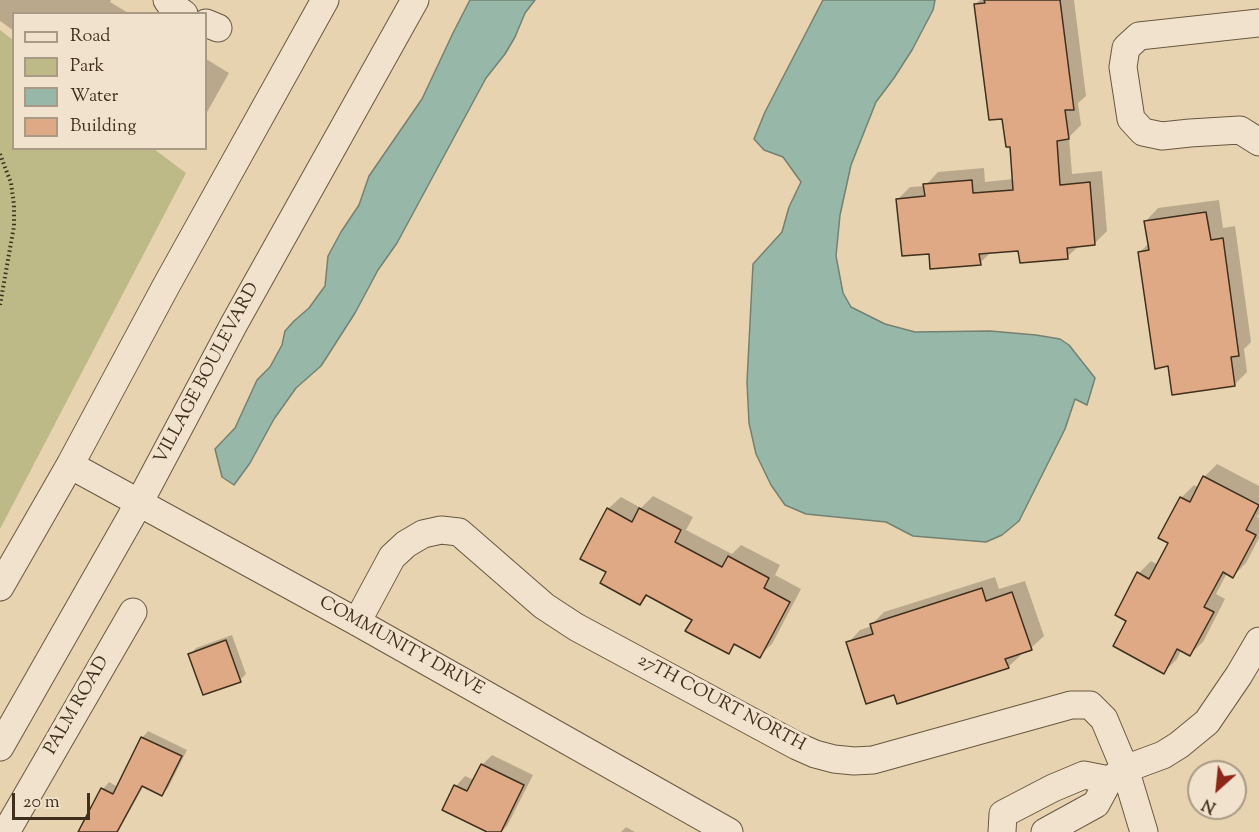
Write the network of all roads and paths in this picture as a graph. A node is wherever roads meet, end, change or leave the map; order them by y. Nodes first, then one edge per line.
1 (167, 0) edge
2 (326, 0) edge
3 (415, 0) edge
4 (181, 12) edge
5 (1259, 23) edge
6 (1259, 142) edge
7 (0, 154) edge
8 (0, 305) edge
9 (70, 465) junction
10 (139, 503) junction
11 (0, 587) edge
12 (133, 612) dead end
13 (357, 622) junction
14 (1259, 641) edge
15 (0, 747) edge
16 (1117, 775) junction
17 (6, 832) edge
18 (729, 832) edge
19 (1002, 832) edge
20 (1045, 832) edge
21 (1144, 832) edge

1 - 4 street
2 - 9 street
3 - 10 street, VILLAGE BOULEVARD
5 - 6 street
7 - 8 path
9 - 10 street, COMMUNITY DRIVE
9 - 11 street
10 - 13 street, COMMUNITY DRIVE
10 - 15 street, VILLAGE BOULEVARD
12 - 17 street, PALM ROAD
13 - 16 street, 27TH COURT NORTH
13 - 18 street, COMMUNITY DRIVE
14 - 16 street
16 - 19 street
16 - 20 street
16 - 21 street, 27TH COURT NORTH

